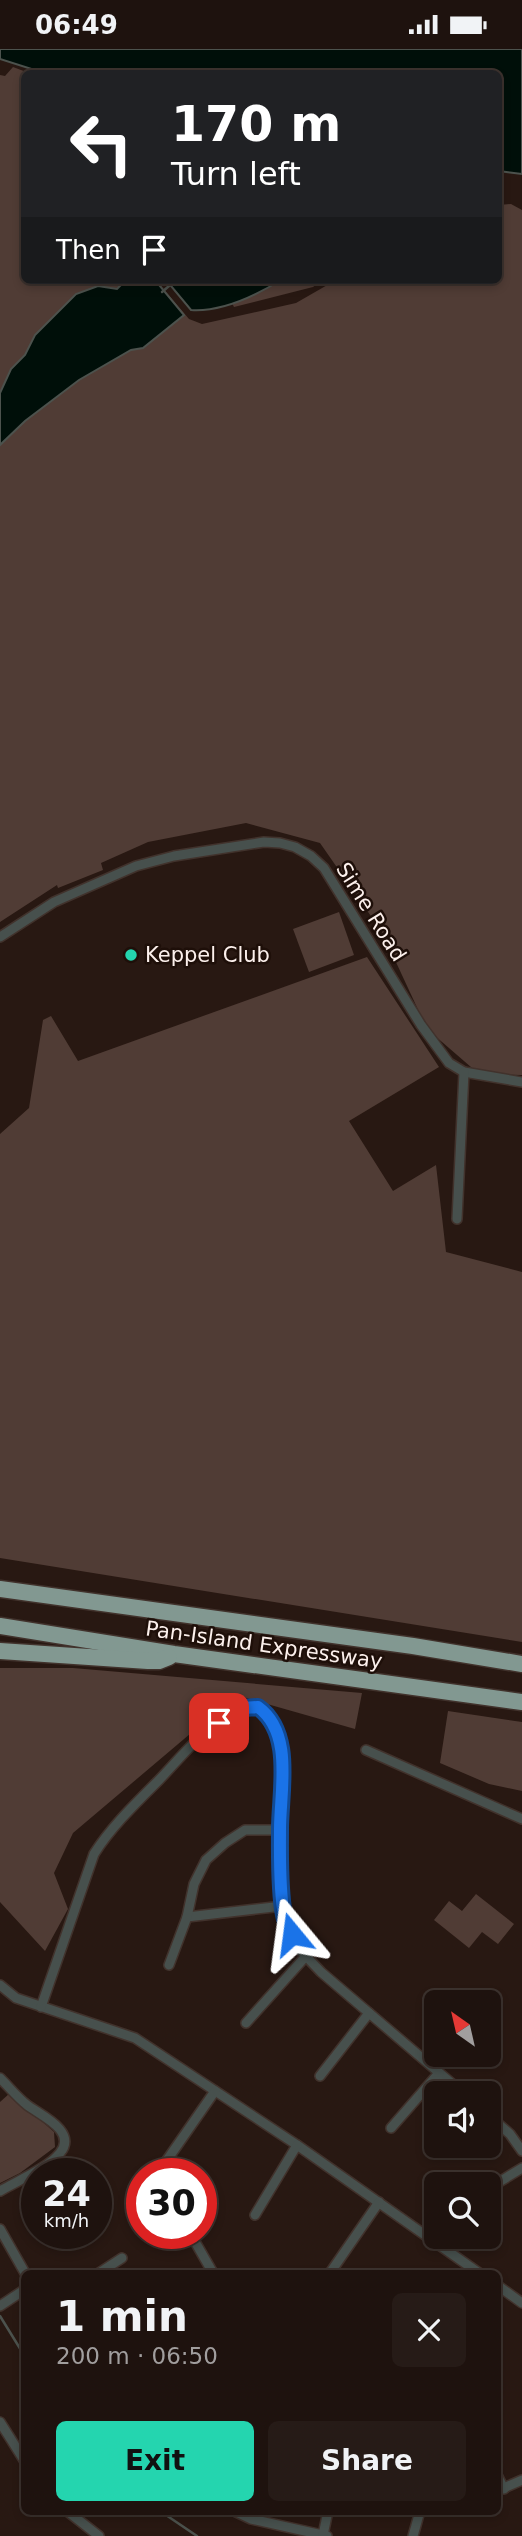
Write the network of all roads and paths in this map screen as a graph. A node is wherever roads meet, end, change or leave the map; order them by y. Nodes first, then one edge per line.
1 (0, 937) edge
2 (464, 1072) junction
3 (522, 1082) edge
4 (457, 1219) dead end
5 (0, 1577) edge
6 (0, 1589) edge
7 (26, 1592) junction
8 (0, 1626) edge
9 (0, 1651) edge
10 (174, 1654) junction
11 (522, 1664) edge
12 (522, 1702) edge
13 (366, 1750) dead end
14 (522, 1819) edge
15 (280, 1830) junction
16 (283, 1906) junction
17 (187, 1917) junction
18 (306, 1956) junction
19 (169, 1965) dead end
20 (0, 1985) edge
21 (41, 2007) junction
22 (369, 2013) junction
23 (246, 2023) dead end
24 (439, 2073) junction
25 (320, 2076) dead end
26 (0, 2078) edge
27 (449, 2081) edge
28 (215, 2091) junction
29 (501, 2126) edge
30 (391, 2128) dead end
31 (297, 2145) junction
32 (522, 2151) edge
33 (168, 2158) edge
34 (522, 2168) edge
35 (501, 2181) edge
36 (0, 2191) edge
37 (379, 2202) junction
38 (255, 2215) dead end
39 (0, 2228) edge
40 (199, 2249) edge
41 (122, 2258) dead end
42 (465, 2264) junction
43 (23, 2270) edge
44 (104, 2270) edge
45 (211, 2270) edge
46 (332, 2270) edge
47 (461, 2270) edge
48 (474, 2270) edge
49 (501, 2288) edge
50 (21, 2292) edge
51 (522, 2302) edge
52 (0, 2306) edge
53 (0, 2422) edge
54 (21, 2455) edge
55 (522, 2480) edge
56 (501, 2490) edge
57 (72, 2515) edge
58 (242, 2515) edge
59 (328, 2515) edge
60 (419, 2515) edge
61 (325, 2535) edge
62 (99, 2536) edge
63 (413, 2536) edge

1 - 2 street, Sime Road
2 - 3 street
2 - 4 street
5 - 7 highway
6 - 7 highway, Pan-Island Expressway
7 - 11 highway, Pan-Island Expressway
8 - 10 highway, Pan-Island Expressway
9 - 10 highway
10 - 12 highway, Pan-Island Expressway
13 - 14 street
15 - 16 street
15 - 17 street
15 - 21 street
16 - 17 street
16 - 18 street
17 - 19 street
18 - 22 street
18 - 23 street
20 - 21 street
21 - 28 street
22 - 24 street
22 - 25 street
24 - 27 street
24 - 30 street
26 - 36 street
28 - 31 street
28 - 33 street
29 - 32 street
31 - 37 street
31 - 38 street
34 - 35 street
37 - 42 street
37 - 46 street
39 - 43 street
40 - 45 street
41 - 44 street
42 - 47 street
42 - 48 street
49 - 51 street
50 - 52 street
53 - 54 street
55 - 56 street
57 - 62 street
58 - 61 street
59 - 61 street
60 - 63 street

